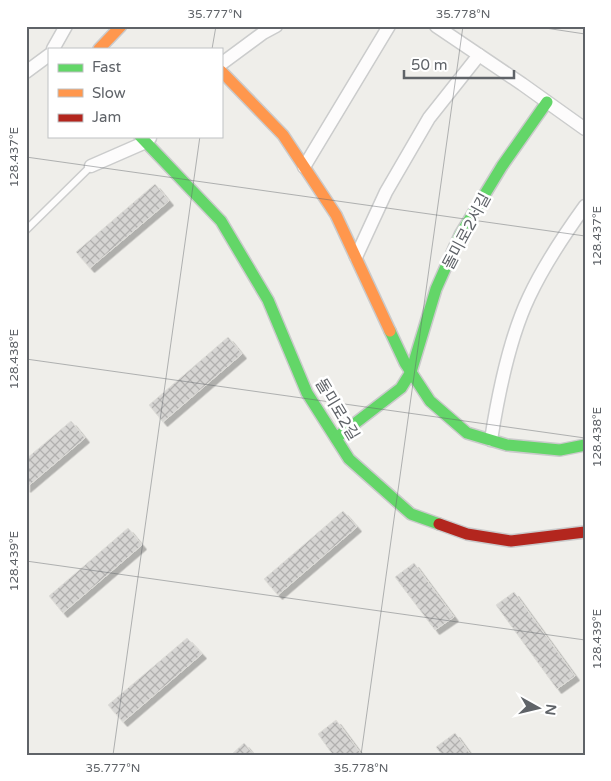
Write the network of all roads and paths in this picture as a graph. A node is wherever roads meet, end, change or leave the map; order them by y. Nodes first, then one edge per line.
1 (66, 26) edge
2 (121, 26) edge
3 (276, 26) edge
4 (389, 26) edge
5 (436, 26) edge
6 (54, 48) edge
7 (100, 48) edge
8 (479, 55) junction
9 (48, 56) edge
10 (222, 63) edge
11 (26, 72) edge
12 (222, 72) edge
13 (547, 102) junction
14 (585, 129) edge
15 (146, 138) edge
16 (91, 166) joint
17 (304, 167) junction
18 (585, 206) edge
19 (26, 230) edge
20 (356, 257) junction
21 (411, 372) junction
22 (336, 438) junction
23 (491, 440) junction
24 (585, 445) edge
25 (585, 532) edge

1 - 6 street
2 - 7 street
3 - 10 street
4 - 17 street
5 - 8 street
8 - 13 street
8 - 20 street
9 - 11 street
12 - 17 street
13 - 14 street
13 - 21 street, 돌미로2서길
15 - 16 street
15 - 22 street, 돌미로2길
16 - 19 lane
17 - 20 street
18 - 23 street
20 - 21 street
21 - 22 street
21 - 23 street
22 - 25 street, 돌미로2길
23 - 24 street

